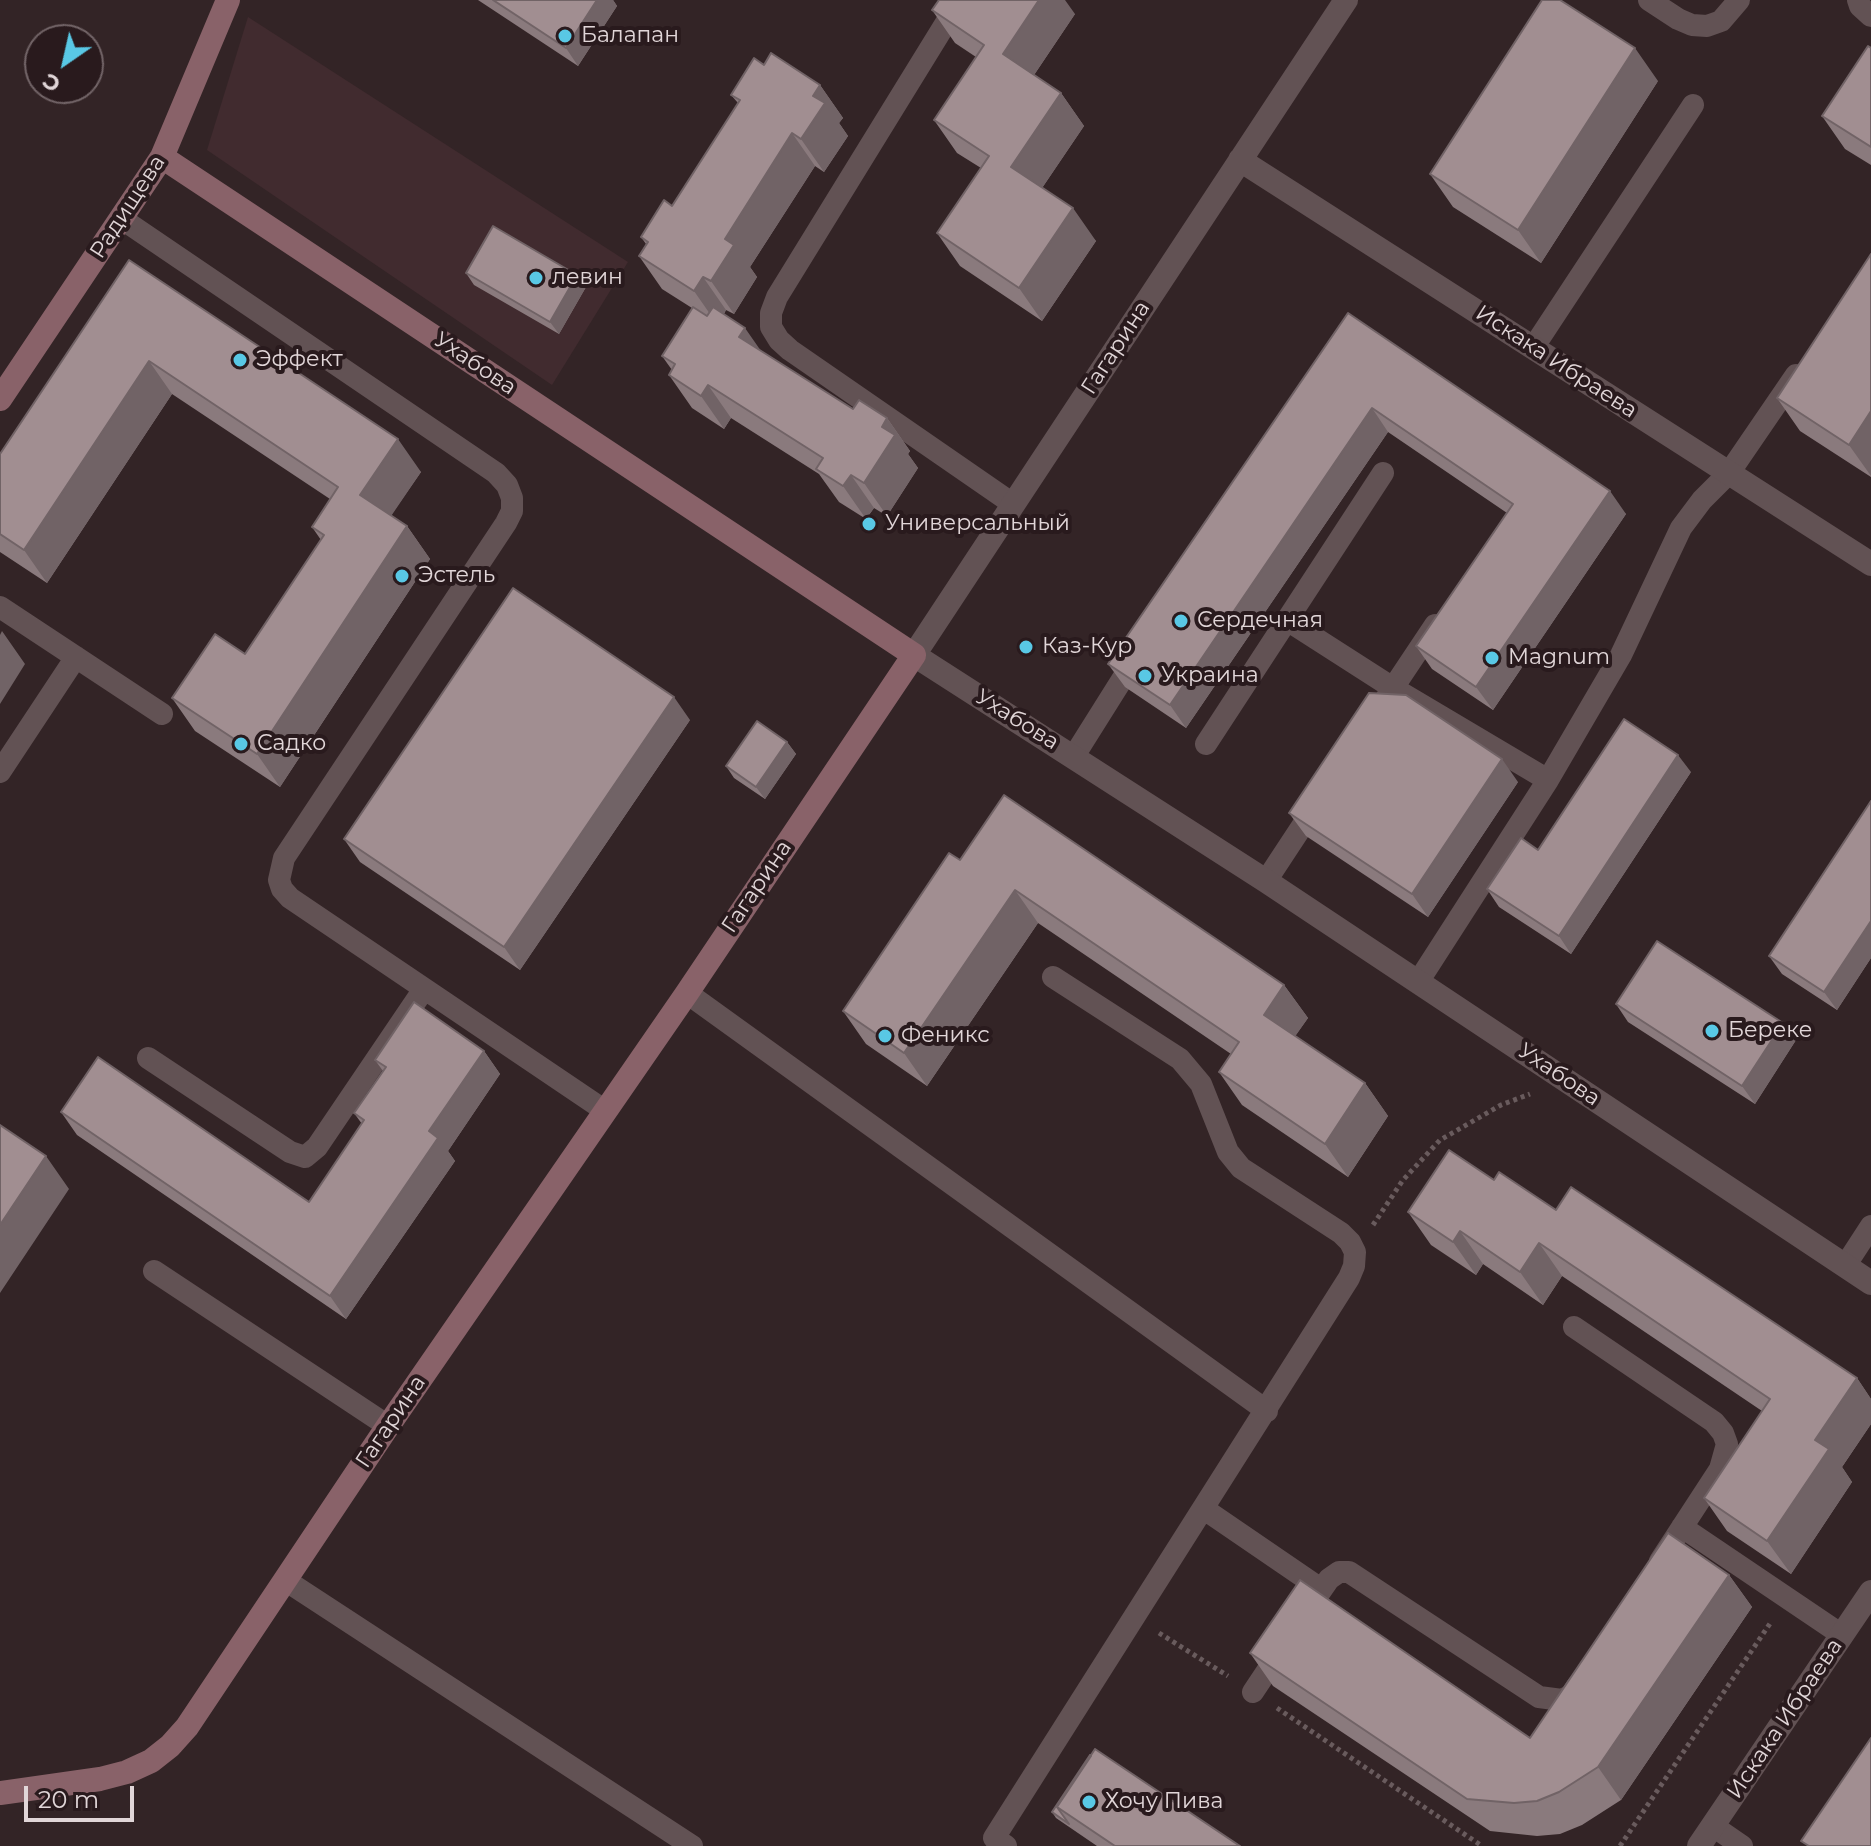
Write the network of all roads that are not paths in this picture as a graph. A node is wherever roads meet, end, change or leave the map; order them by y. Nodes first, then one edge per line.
1 (960, 0) edge
2 (1346, 0) edge
3 (1649, 0) edge
4 (1739, 0) edge
5 (1858, 0) edge
6 (222, 2) edge
7 (1871, 16) edge
8 (1693, 105) dead end
9 (162, 157) junction
10 (1240, 160) junction
11 (122, 219) junction
12 (1533, 348) junction
13 (1809, 356) edge
14 (0, 399) edge
15 (1383, 473) dead end
16 (1729, 473) junction
17 (1013, 504) junction
18 (1871, 564) edge
19 (0, 607) edge
20 (1444, 612) edge
21 (1287, 620) junction
22 (914, 655) junction
23 (76, 657) junction
24 (1123, 678) edge
25 (1393, 688) junction
26 (1376, 713) edge
27 (162, 714) dead end
28 (1206, 744) dead end
29 (1074, 756) junction
30 (0, 772) edge
31 (1548, 780) junction
32 (1325, 791) edge
33 (1266, 881) junction
34 (1053, 977) dead end
35 (1418, 982) junction
36 (424, 989) junction
37 (687, 993) junction
38 (148, 1058) dead end
39 (604, 1110) junction
40 (1871, 1226) edge
41 (1845, 1266) junction
42 (154, 1271) dead end
43 (1871, 1283) edge
44 (1574, 1327) dead end
45 (1267, 1411) junction
46 (388, 1426) junction
47 (1204, 1509) junction
48 (1682, 1527) junction
49 (285, 1580) junction
50 (1647, 1580) edge
51 (1321, 1589) junction
52 (1871, 1592) edge
53 (1842, 1635) junction
54 (1586, 1673) edge
55 (1253, 1692) edge
56 (0, 1793) edge
57 (1706, 1836) edge
58 (996, 1843) edge
59 (692, 1846) edge
60 (1742, 1846) edge

1 - 17 lane
2 - 10 street, Гагарина
3 - 4 lane
5 - 7 lane
6 - 9 street, Радищева
8 - 12 lane
9 - 11 street, Радищева
9 - 22 street, Ухабова
10 - 12 street, Искака Ибраева
10 - 17 street, Гагарина
11 - 14 street, Радищева
11 - 36 lane
12 - 16 street, Искака Ибраева
13 - 16 lane
15 - 21 lane
16 - 18 street, Искака Ибраева
16 - 31 lane
17 - 22 street, Гагарина
19 - 23 lane
20 - 25 lane
21 - 25 lane
21 - 28 lane
22 - 29 street, Ухабова
22 - 37 street, Гагарина
23 - 27 lane
23 - 30 lane
24 - 29 lane
25 - 26 lane
25 - 31 lane
29 - 33 street, Ухабова
31 - 35 lane
32 - 33 lane
33 - 35 street, Ухабова
34 - 45 lane
35 - 41 street, Ухабова
36 - 38 lane
36 - 39 lane
37 - 39 street, Гагарина
37 - 45 lane
39 - 46 street, Гагарина
40 - 41 lane
41 - 43 street, Ухабова
42 - 46 lane
44 - 48 lane
45 - 47 lane
46 - 49 street, Гагарина
47 - 51 lane
47 - 58 lane
48 - 50 lane
48 - 53 lane
49 - 56 street, Гагарина
49 - 59 lane
51 - 54 lane
51 - 55 lane
52 - 53 street, Искака Ибраева
53 - 57 street, Искака Ибраева
57 - 60 lane

